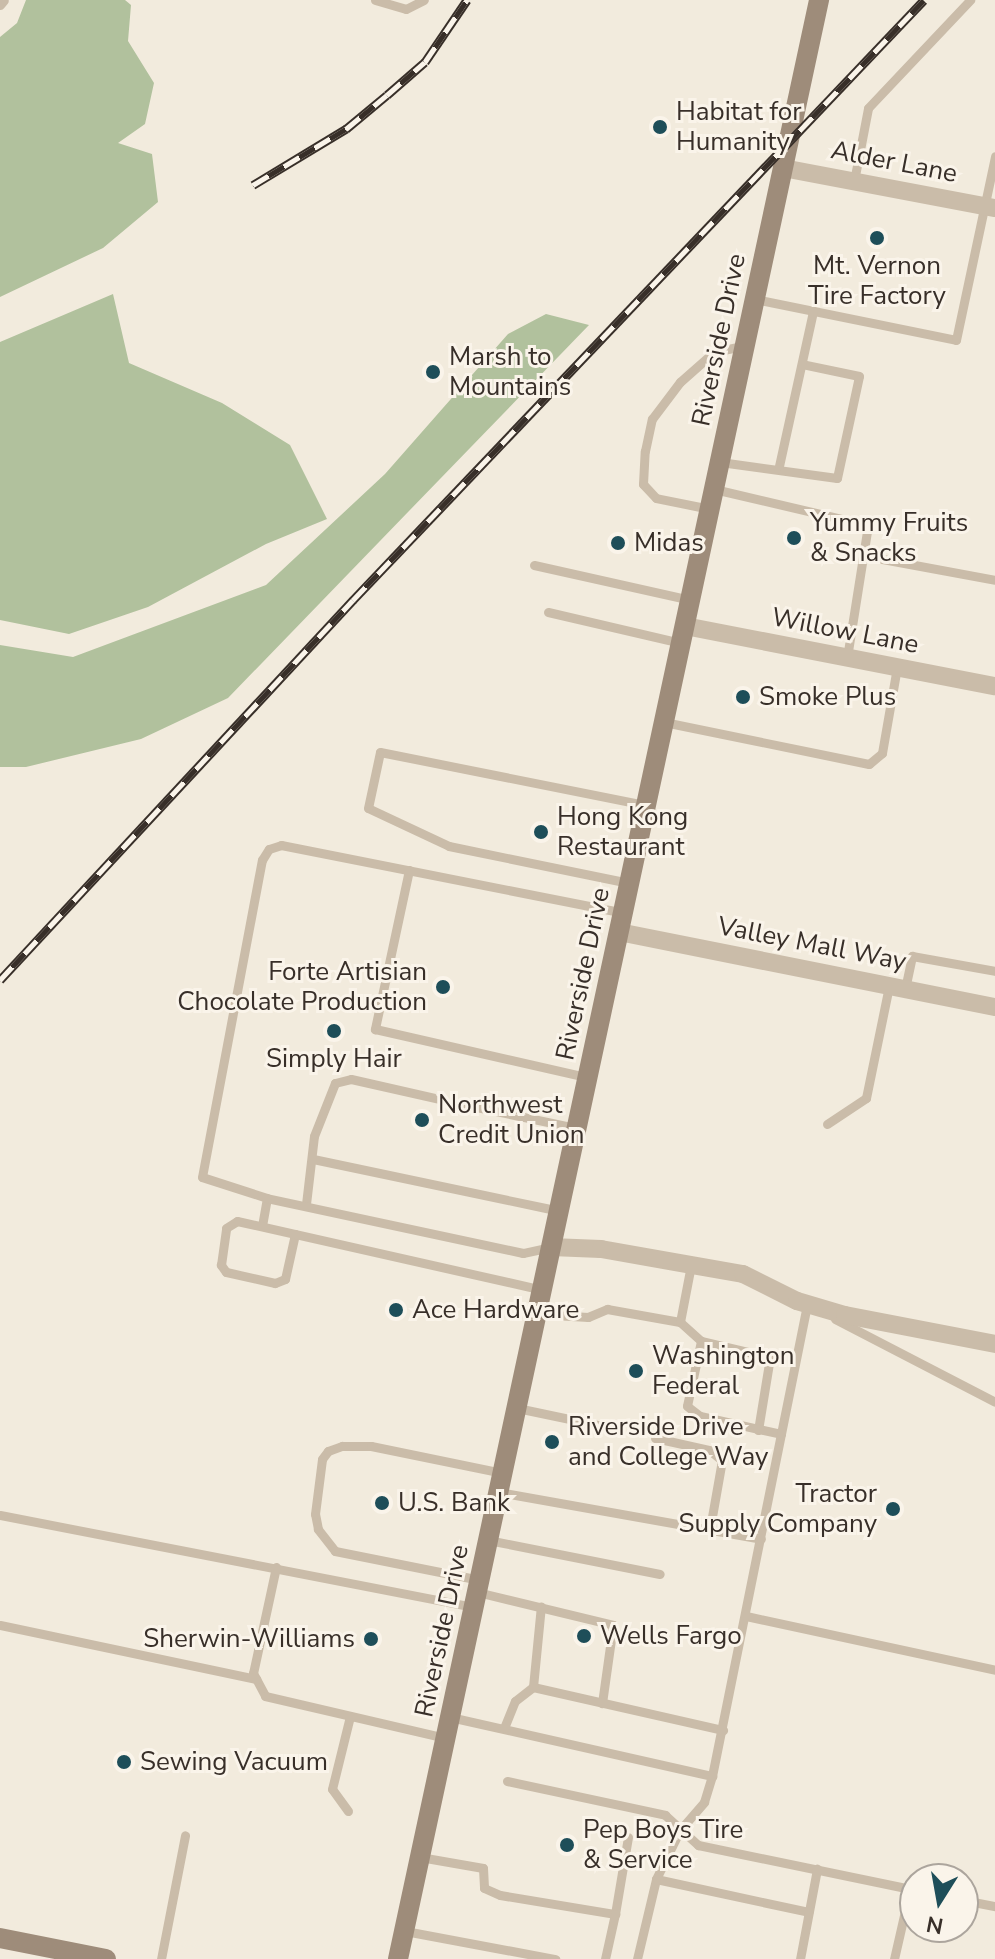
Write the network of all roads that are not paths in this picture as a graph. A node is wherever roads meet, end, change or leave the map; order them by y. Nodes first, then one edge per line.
1 (4, 0) edge
2 (375, 0) edge
3 (424, 0) edge
4 (819, 0) edge
5 (970, 0) edge
6 (0, 5) edge
7 (995, 156) edge
8 (783, 168) junction
9 (854, 181) junction
10 (989, 207) edge
11 (755, 299) junction
12 (813, 311) junction
13 (745, 345) junction
14 (802, 364) junction
15 (720, 462) junction
16 (779, 466) junction
17 (712, 499) junction
18 (866, 556) junction
19 (534, 565) dead end
20 (995, 580) edge
21 (690, 600) junction
22 (548, 612) dead end
23 (683, 634) junction
24 (847, 658) junction
25 (897, 667) junction
26 (995, 686) edge
27 (664, 722) junction
28 (646, 805) junction
29 (409, 870) junction
30 (629, 883) junction
31 (621, 922) junction
32 (995, 971) edge
33 (897, 988) junction
34 (995, 1007) edge
35 (587, 1077) junction
36 (439, 1099) dead end
37 (462, 1104) dead end
38 (827, 1124) dead end
39 (577, 1128) junction
40 (313, 1159) junction
41 (267, 1198) junction
42 (306, 1204) junction
43 (559, 1211) junction
44 (262, 1226) junction
45 (295, 1234) junction
46 (551, 1247) junction
47 (691, 1265) junction
48 (542, 1290) junction
49 (806, 1304) junction
50 (537, 1314) junction
51 (680, 1322) junction
52 (701, 1341) junction
53 (995, 1344) edge
54 (995, 1402) edge
55 (517, 1408) junction
56 (613, 1428) dead end
57 (758, 1430) junction
58 (781, 1434) junction
59 (655, 1438) dead end
60 (500, 1482) junction
61 (0, 1515) edge
62 (710, 1528) junction
63 (761, 1539) junction
64 (488, 1540) junction
65 (276, 1567) junction
66 (660, 1574) dead end
67 (477, 1593) junction
68 (541, 1606) junction
69 (746, 1616) junction
70 (0, 1625) edge
71 (995, 1670) edge
72 (256, 1679) junction
73 (533, 1687) junction
74 (602, 1703) junction
75 (350, 1716) junction
76 (450, 1717) junction
77 (504, 1728) junction
78 (723, 1730) junction
79 (446, 1738) junction
80 (712, 1776) junction
81 (507, 1781) dead end
82 (348, 1811) dead end
83 (680, 1830) junction
84 (185, 1835) dead end
85 (628, 1837) dead end
86 (420, 1857) junction
87 (817, 1869) junction
88 (656, 1879) junction
89 (899, 1886) edge
90 (808, 1912) junction
91 (615, 1914) junction
92 (404, 1931) junction
93 (0, 1938) edge
94 (106, 1959) edge
95 (161, 1959) edge
96 (398, 1959) edge
97 (555, 1959) edge
98 (605, 1959) edge
99 (637, 1959) edge
100 (800, 1959) edge

1 - 6 lane
2 - 3 lane
4 - 8 main road, Riverside Drive
5 - 9 lane
7 - 10 lane
8 - 9 street, Alder Lane
8 - 11 main road, Riverside Drive
9 - 10 street, Alder Lane
10 - 12 lane
11 - 12 lane
11 - 13 main road, Riverside Drive
12 - 14 lane
13 - 15 main road, Riverside Drive
13 - 17 lane
14 - 16 lane
14 - 16 lane
15 - 16 lane
15 - 17 main road, Riverside Drive
17 - 18 lane
17 - 21 main road, Riverside Drive
18 - 20 lane
18 - 24 lane
19 - 21 lane
21 - 23 main road, Riverside Drive
22 - 23 lane
23 - 24 street, Willow Lane
23 - 27 main road, Riverside Drive
24 - 25 street, Willow Lane
25 - 26 street, Willow Lane
25 - 27 lane
27 - 28 main road, Riverside Drive
28 - 30 main road, Riverside Drive
28 - 30 lane
29 - 31 lane
29 - 35 lane
29 - 41 lane
30 - 31 main road, Riverside Drive
31 - 33 street, Valley Mall Way
31 - 35 main road, Riverside Drive
32 - 33 lane
33 - 34 street, Valley Mall Way
33 - 38 lane
35 - 39 main road, Riverside Drive
36 - 40 lane
37 - 39 lane
39 - 43 main road, Riverside Drive
40 - 42 lane
40 - 43 lane
41 - 42 lane
41 - 44 lane
42 - 46 lane
43 - 46 main road, Riverside Drive
44 - 45 lane
44 - 45 lane
45 - 48 lane
46 - 47 street
46 - 48 main road, Riverside Drive
47 - 49 street
47 - 51 lane
48 - 50 main road, Riverside Drive
49 - 53 street
49 - 54 lane
49 - 58 lane
50 - 51 lane
50 - 55 main road, Riverside Drive
51 - 52 lane
52 - 57 lane
52 - 57 lane
55 - 56 lane
55 - 60 main road, Riverside Drive
57 - 58 lane
58 - 63 lane
59 - 62 lane
60 - 62 lane
60 - 64 main road, Riverside Drive
60 - 67 lane
61 - 65 lane
62 - 63 lane
63 - 69 lane
64 - 66 lane
64 - 67 main road, Riverside Drive
65 - 67 lane
65 - 72 lane
67 - 68 lane
67 - 76 main road, Riverside Drive
68 - 73 lane
68 - 74 lane
69 - 71 lane
69 - 78 lane
70 - 72 lane
72 - 75 lane
73 - 74 lane
73 - 77 lane
74 - 78 lane
75 - 79 lane
75 - 82 lane
76 - 77 lane
76 - 79 main road, Riverside Drive
77 - 80 lane
78 - 80 lane
79 - 86 main road, Riverside Drive
80 - 83 lane
81 - 83 lane
83 - 87 lane
83 - 88 lane
84 - 95 lane
85 - 91 lane
86 - 91 lane
86 - 92 main road, Riverside Drive
87 - 89 lane
87 - 90 lane
88 - 90 lane
88 - 99 lane
90 - 100 lane
91 - 98 lane
92 - 96 main road, Riverside Drive
92 - 97 lane
93 - 94 main road

